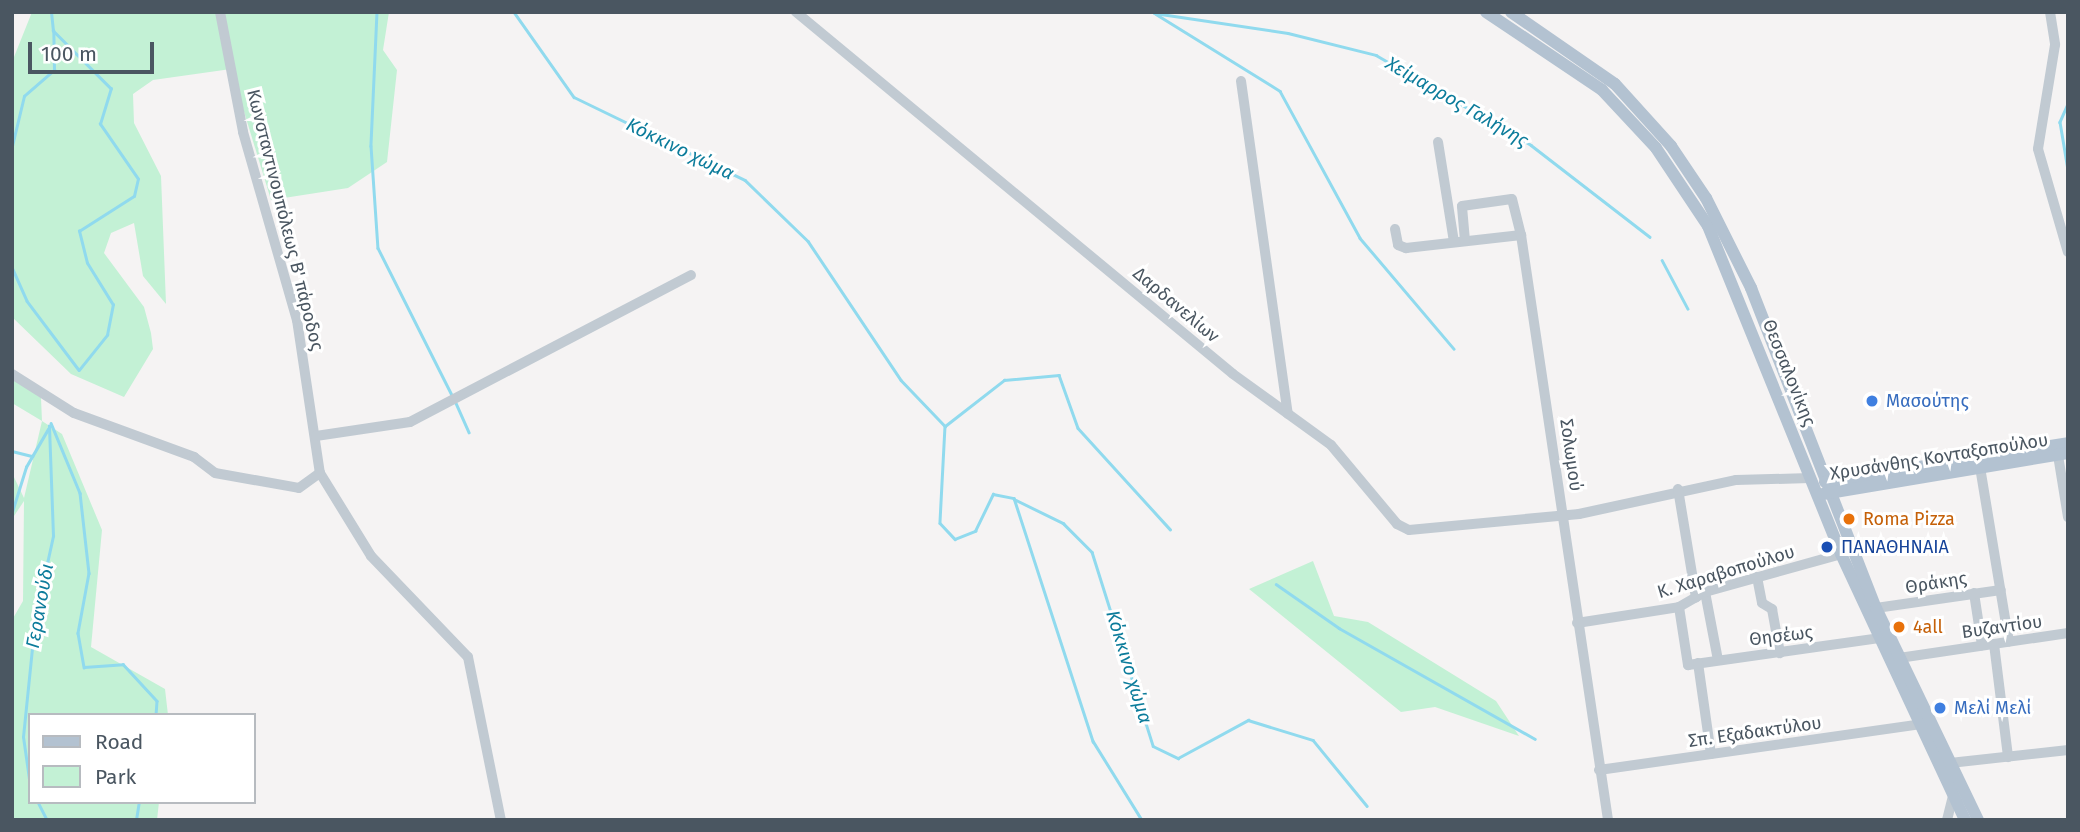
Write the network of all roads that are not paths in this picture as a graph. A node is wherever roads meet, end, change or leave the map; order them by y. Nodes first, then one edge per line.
1 (220, 12) edge
2 (796, 12) edge
3 (1486, 12) edge
4 (1511, 12) edge
5 (2049, 12) edge
6 (1241, 81) dead end
7 (1438, 142) dead end
8 (1395, 229) dead end
9 (1521, 235) junction
10 (1459, 241) junction
11 (2068, 251) edge
12 (691, 275) dead end
13 (12, 374) edge
14 (1288, 414) junction
15 (316, 436) junction
16 (2062, 449) edge
17 (1979, 463) junction
18 (320, 473) junction
19 (1820, 485) junction
20 (1678, 489) junction
21 (1563, 515) junction
22 (2068, 517) edge
23 (1841, 554) junction
24 (1757, 577) junction
25 (2001, 590) junction
26 (1705, 592) junction
27 (1974, 593) junction
28 (1696, 598) junction
29 (1679, 607) junction
30 (1876, 608) junction
31 (1577, 623) junction
32 (2068, 633) edge
33 (1879, 638) junction
34 (2009, 642) junction
35 (1994, 644) junction
36 (1982, 646) junction
37 (1780, 653) junction
38 (1899, 658) junction
39 (1718, 660) junction
40 (1698, 663) junction
41 (1916, 724) junction
42 (2068, 750) edge
43 (1711, 754) junction
44 (2008, 757) junction
45 (1950, 763) junction
46 (1599, 770) junction
47 (1953, 796) junction
48 (501, 820) edge
49 (1608, 820) edge
50 (1948, 820) edge
51 (1965, 820) edge
52 (1978, 820) edge

1 - 15 street, Κωνσταντινουπόλεως Β' πάροδος
2 - 14 street, Δαρδανελίων
3 - 19 main road, Θεσσαλονίκης
4 - 19 main road, Θεσσαλονίκης
5 - 11 street
6 - 14 street
7 - 10 street
8 - 10 street
9 - 10 street
9 - 10 street, Σολωμού
9 - 21 street, Σολωμού
12 - 15 street
13 - 18 street
14 - 21 street, Δαρδανελίων
15 - 18 street, Κωνσταντινουπόλεως Β' πάροδος
16 - 17 main road, Χρυσάνθης Κονταξοπούλου
16 - 22 street
17 - 19 main road, Χρυσάνθης Κονταξοπούλου
17 - 25 street
18 - 48 street
19 - 20 street, Χρυσάνθης Κονταξοπούλου
19 - 23 main road, Θεσσαλονίκης
19 - 30 main road, Θεσσαλονίκης
20 - 21 street, Χρυσάνθης Κονταξοπούλου
20 - 28 street
21 - 31 street, Σολωμού
23 - 24 street, Κ. Χαραβοπούλου
23 - 33 main road, Θεσσαλονίκης
24 - 26 street, Κ. Χαραβοπούλου
24 - 37 street
25 - 27 street, Θράκης
25 - 34 street
26 - 28 street, Κ. Χαραβοπούλου
26 - 39 street
27 - 30 street, Θράκης
27 - 36 street
28 - 29 street, Κ. Χαραβοπούλου
29 - 31 street, Κ. Χαραβοπούλου
29 - 40 street, Θησέως
30 - 38 main road, Θεσσαλονίκης
31 - 46 street, Σολωμού
32 - 34 street, Βυζαντίου
33 - 37 street, Θησέως
33 - 41 main road, Θεσσαλονίκης
34 - 35 street, Βυζαντίου
35 - 36 street, Βυζαντίου
35 - 44 street
36 - 38 street, Βυζαντίου
37 - 39 street, Θησέως
38 - 45 main road, Θεσσαλονίκης
39 - 40 street, Θησέως
40 - 43 street
41 - 43 street, Σπ. Εξαδακτύλου
41 - 47 main road, Θεσσαλονίκης
42 - 44 street
43 - 46 street, Σπ. Εξαδακτύλου
44 - 45 street
45 - 52 main road, Θεσσαλονίκης
46 - 49 street, Σολωμού
47 - 50 street
47 - 51 main road, Θεσσαλονίκης

